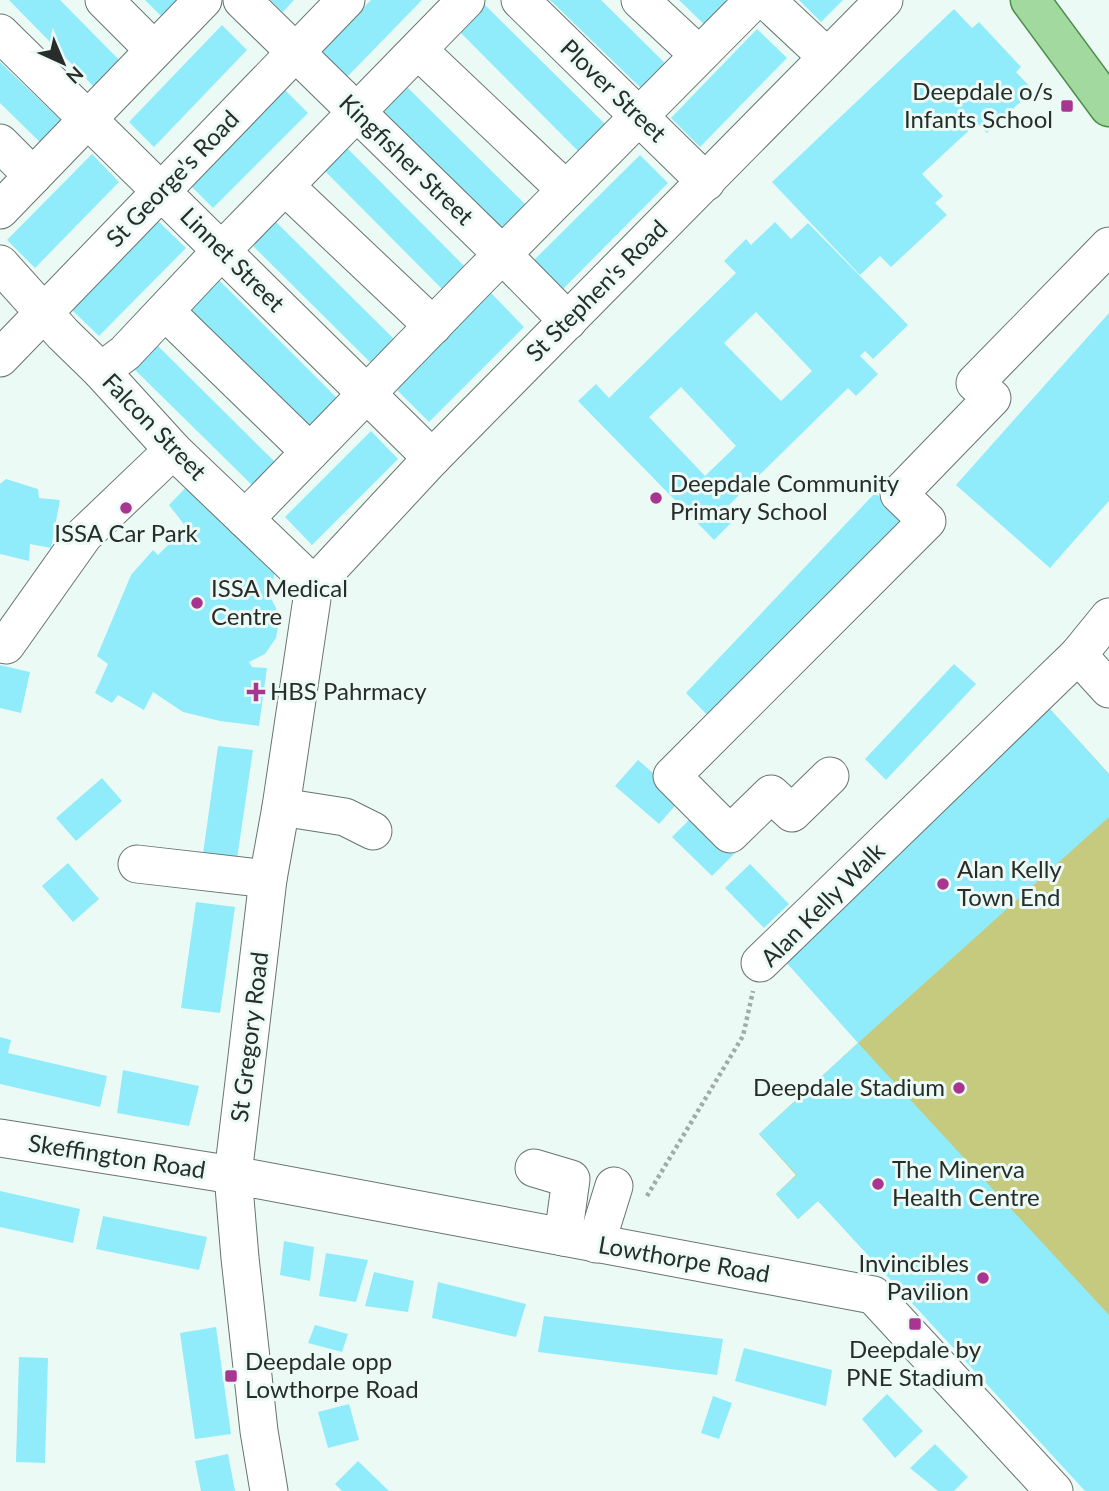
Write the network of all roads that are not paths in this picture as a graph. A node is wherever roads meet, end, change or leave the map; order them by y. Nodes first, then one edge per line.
1 (104, 0) edge
2 (203, 0) edge
3 (242, 0) edge
4 (346, 0) edge
5 (466, 0) edge
6 (520, 0) edge
7 (640, 0) edge
8 (754, 0) edge
9 (766, 0) edge
10 (884, 0) edge
11 (1030, 0) edge
12 (0, 33) edge
13 (154, 50) junction
14 (418, 50) junction
15 (295, 52) junction
16 (699, 55) junction
17 (827, 57) junction
18 (1109, 107) edge
19 (356, 112) junction
20 (639, 116) junction
21 (88, 119) junction
22 (0, 144) edge
23 (33, 176) junction
24 (706, 181) junction
25 (285, 186) junction
26 (566, 190) junction
27 (162, 191) junction
28 (0, 210) edge
29 (1109, 246) edge
30 (222, 250) junction
31 (502, 254) junction
32 (0, 264) edge
33 (165, 311) junction
34 (44, 312) junction
35 (568, 321) junction
36 (433, 326) junction
37 (0, 358) edge
38 (101, 371) junction
39 (367, 393) junction
40 (173, 450) junction
41 (310, 452) junction
42 (432, 458) junction
43 (245, 519) junction
44 (314, 585) junction
45 (1109, 617) edge
46 (6, 645) dead end
47 (1078, 655) junction
48 (1109, 689) edge
49 (830, 776) dead end
50 (281, 807) junction
51 (373, 831) dead end
52 (137, 864) dead end
53 (268, 879) junction
54 (760, 963) road end
55 (0, 1138) edge
56 (534, 1168) dead end
57 (233, 1175) junction
58 (629, 1193) road end
59 (579, 1240) junction
60 (269, 1491) edge
61 (1054, 1491) edge

1 - 13 street
2 - 13 street
3 - 15 street, Kingfisher Street
4 - 15 street, St George's Road
5 - 14 street
6 - 20 street, Plover Street
7 - 16 street
8 - 16 street
9 - 17 street
10 - 17 street, St Stephen's Road
11 - 18 main road
12 - 21 street, Linnet Street
13 - 21 street
14 - 19 street
14 - 26 street
15 - 19 street, Kingfisher Street
15 - 27 street, St George's Road
16 - 20 street
17 - 24 street, St Stephen's Road
19 - 25 street
19 - 31 street, Kingfisher Street
20 - 24 street, Plover Street
20 - 26 street
21 - 23 street
21 - 27 street, Linnet Street
22 - 23 street
23 - 28 street
24 - 35 street, St Stephen's Road
25 - 30 street
25 - 36 street
26 - 31 street
27 - 30 street, Linnet Street
27 - 34 street, St George's Road
29 - 49 street
30 - 33 street
30 - 39 street, Linnet Street
31 - 35 street, Kingfisher Street
31 - 36 street
32 - 34 street, Falcon Street
33 - 38 street
33 - 41 street
34 - 37 street, St George's Road
34 - 38 street, Falcon Street
35 - 42 street, St Stephen's Road
36 - 39 street
38 - 40 street, Falcon Street
39 - 41 street
39 - 42 street, Linnet Street
40 - 43 street, Falcon Street
40 - 46 street
41 - 43 street
42 - 44 street, St Stephen's Road
43 - 44 street, Falcon Street
44 - 50 street, St Gregory Road
45 - 47 street, Alan Kelly Walk
47 - 48 street
47 - 54 street, Alan Kelly Walk
50 - 51 street
50 - 53 street, St Gregory Road
52 - 53 street
53 - 57 street, St Gregory Road
55 - 57 street, Skeffington Road
56 - 59 street
57 - 59 street, Lowthorpe Road
57 - 60 street, St Gregory Road
58 - 59 street
59 - 61 street, Lowthorpe Road

